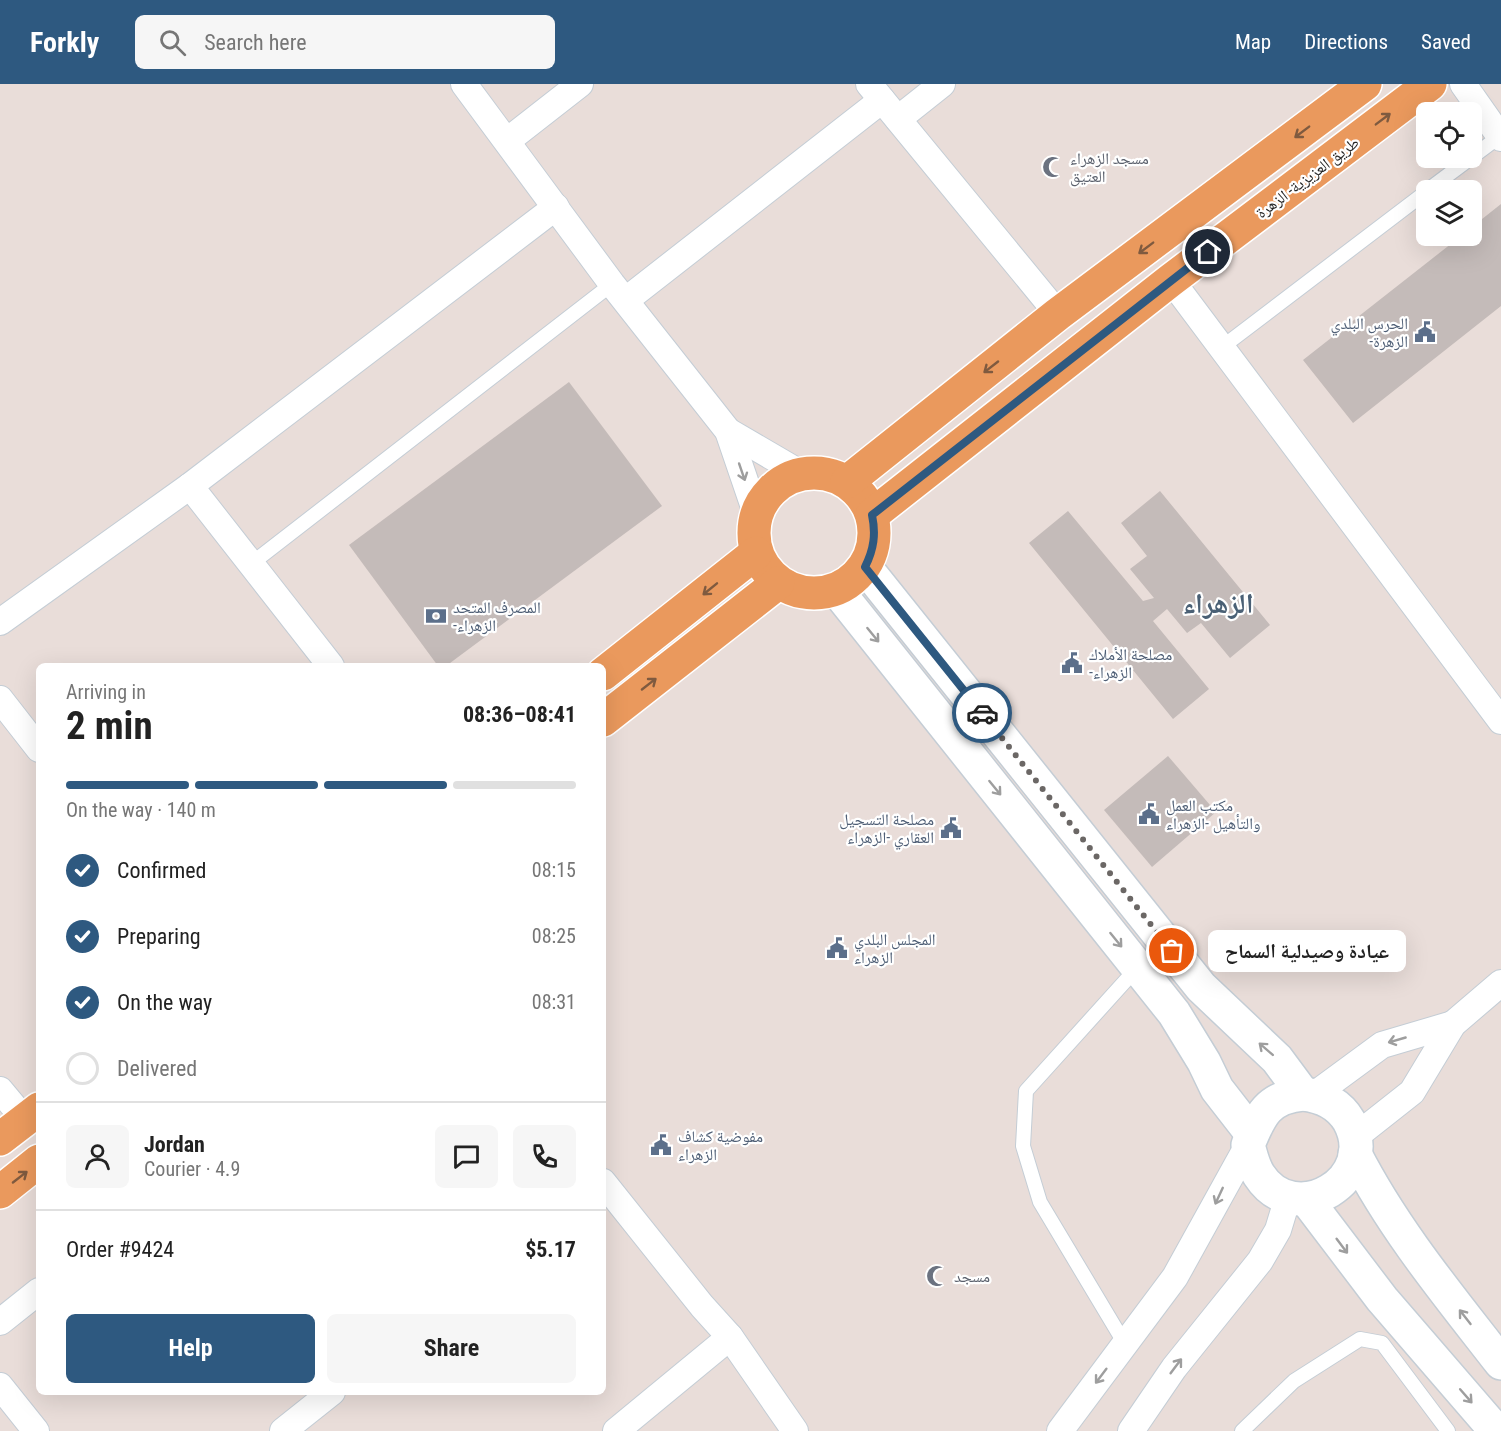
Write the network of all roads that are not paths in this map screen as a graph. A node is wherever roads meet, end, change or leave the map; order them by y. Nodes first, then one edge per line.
1 (464, 84) edge
2 (580, 84) edge
3 (942, 84) edge
4 (1365, 84) edge
5 (1430, 84) edge
6 (1463, 84) edge
7 (875, 92) edge
8 (898, 119) junction
9 (1500, 137) edge
10 (507, 141) junction
11 (1442, 180) edge
12 (1416, 199) edge
13 (556, 207) junction
14 (1171, 280) junction
15 (619, 292) junction
16 (1058, 314) junction
17 (1221, 348) junction
18 (728, 431) junction
19 (800, 473) junction
20 (847, 482) junction
21 (190, 486) junction
22 (756, 513) junction
23 (872, 515) junction
24 (756, 553) junction
25 (251, 564) junction
26 (865, 567) junction
27 (778, 583) junction
28 (836, 590) junction
29 (0, 622) edge
30 (329, 663) edge
31 (606, 672) edge
32 (0, 699) edge
33 (606, 718) edge
34 (1501, 721) edge
35 (36, 745) edge
36 (1138, 968) junction
37 (1501, 983) edge
38 (1453, 1024) junction
39 (0, 1090) edge
40 (1309, 1095) junction
41 (21, 1122) edge
42 (1250, 1140) junction
43 (1355, 1145) junction
44 (36, 1163) edge
45 (606, 1186) edge
46 (0, 1192) edge
47 (1297, 1198) junction
48 (36, 1293) edge
49 (0, 1322) edge
50 (730, 1338) junction
51 (1125, 1344) junction
52 (1501, 1363) edge
53 (0, 1386) edge
54 (328, 1395) edge
55 (1494, 1430) edge
56 (36, 1431) edge
57 (283, 1431) edge
58 (616, 1431) edge
59 (795, 1431) edge
60 (1060, 1431) edge
61 (1131, 1431) edge
62 (1242, 1431) edge
63 (1448, 1431) edge

1 - 10 street
2 - 10 street
3 - 8 street
4 -> 16 main road
14 -> 5 main road, طريق العزيزية- الزهرة
6 - 9 street
7 - 8 street
7 - 15 street
8 - 16 street
9 - 11 lane
10 - 13 street
12 - 17 lane
13 - 15 street
13 - 21 street
14 - 17 street
14 - 23 main road, طريق العزيزية- الزهرة
15 - 18 street
15 - 25 lane
16 -> 20 main road
17 - 34 street
18 - 19 street
18 -> 22 street
19 - 20 main road
19 - 22 main road
20 - 23 main road
21 - 25 street
21 - 29 street
22 - 24 main road
23 - 26 main road
24 - 27 main road
24 -> 31 main road
25 - 30 street
26 - 28 main road
40 -> 26 street
27 - 28 main road
33 -> 27 main road
28 -> 36 street
32 - 35 street
36 - 42 street
36 - 51 lane
37 - 38 street
38 -> 40 street
38 - 43 street
39 - 41 street
40 - 42 street
40 - 43 street
42 - 47 street
42 -> 51 street
43 - 47 street
52 -> 43 street
46 -> 44 main road
45 - 50 street
47 -> 55 street
61 -> 47 street
48 - 49 street
50 - 58 street
50 - 59 street
51 -> 60 street
53 - 56 street
54 - 57 street
62 - 63 lane

